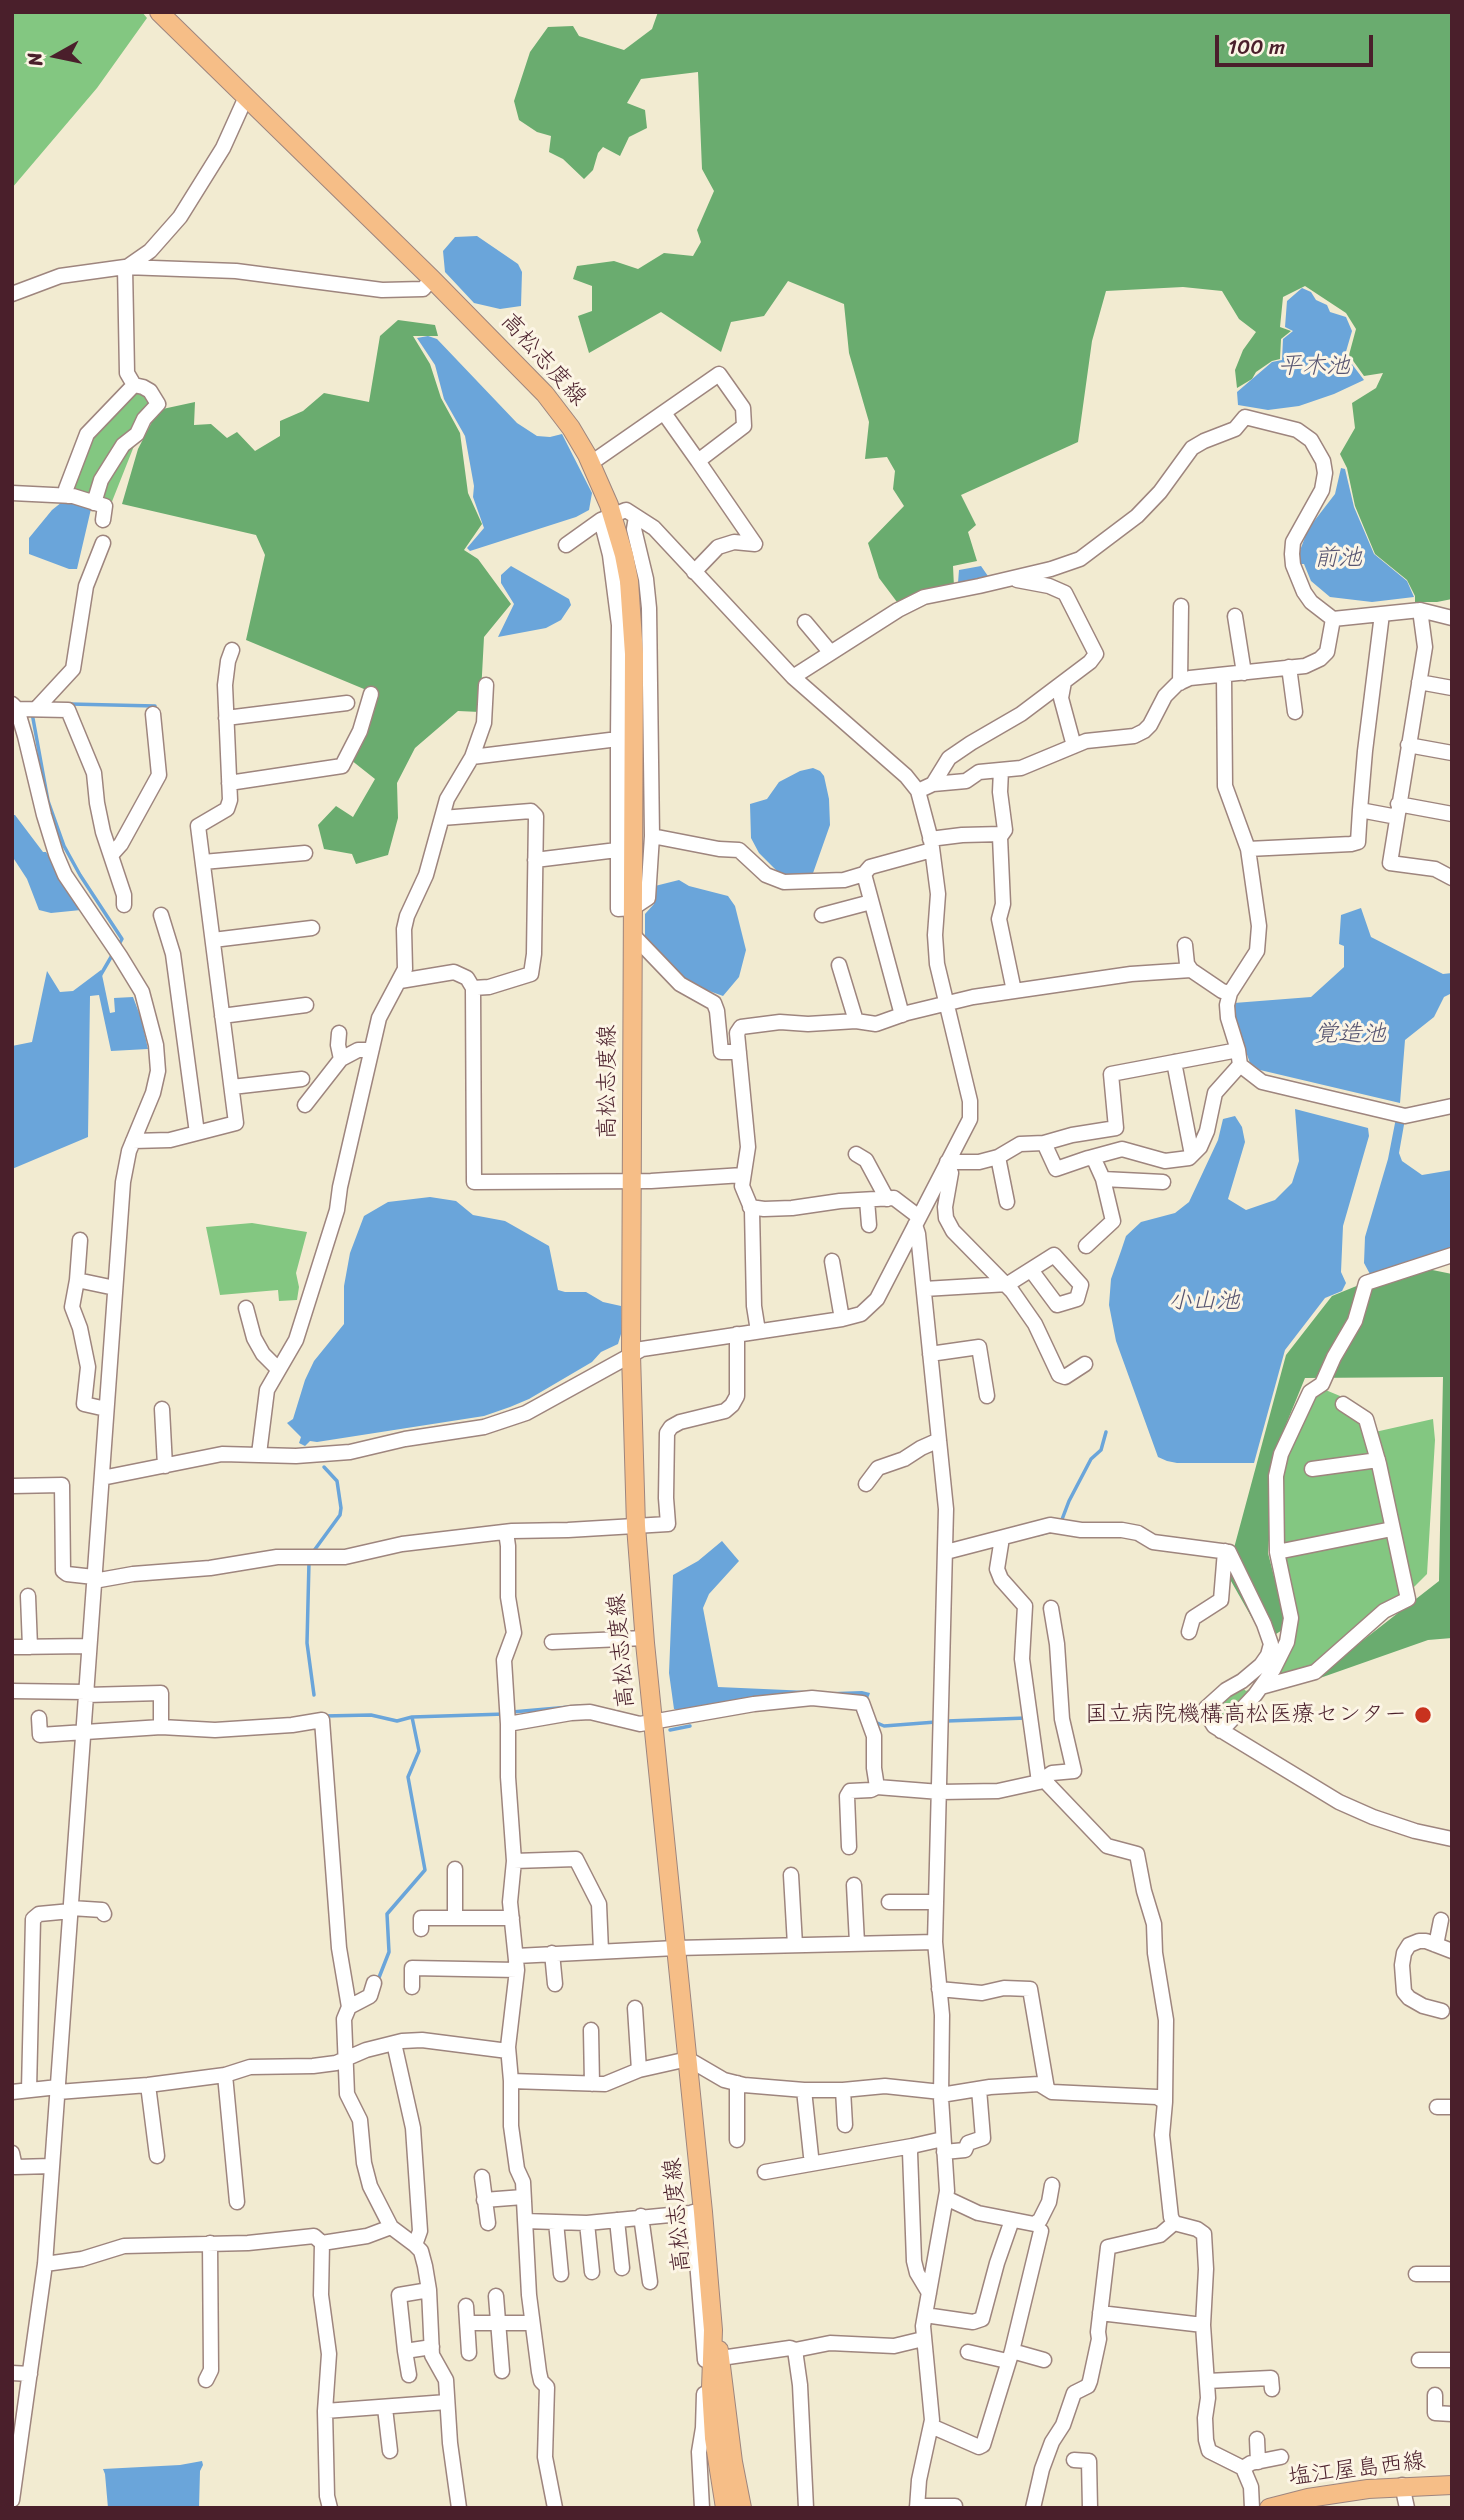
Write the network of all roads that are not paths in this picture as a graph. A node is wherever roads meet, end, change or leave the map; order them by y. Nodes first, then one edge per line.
1 (159, 12) edge
2 (246, 97) junction
3 (126, 267) junction
4 (432, 279) junction
5 (12, 294) edge
6 (134, 385) junction
7 (664, 413) junction
8 (698, 461) junction
9 (591, 463) junction
10 (12, 493) edge
11 (68, 496) junction
12 (94, 503) junction
13 (636, 517) junction
14 (606, 518) junction
15 (103, 520) dead end
16 (103, 543) dead end
17 (566, 545) dead end
18 (694, 572) junction
19 (1009, 579) junction
20 (1181, 606) dead end
21 (1419, 610) junction
22 (1382, 614) junction
23 (1235, 616) dead end
24 (1452, 618) edge
25 (1333, 619) junction
26 (805, 622) dead end
27 (232, 650) dead end
28 (831, 653) junction
29 (1289, 667) junction
30 (1244, 673) junction
31 (1224, 675) junction
32 (793, 677) junction
33 (1064, 682) junction
34 (1419, 682) junction
35 (1180, 683) junction
36 (486, 685) dead end
37 (1452, 688) edge
38 (371, 694) dead end
39 (347, 703) dead end
40 (14, 706) edge
41 (36, 709) junction
42 (1295, 712) dead end
43 (153, 714) dead end
44 (226, 718) junction
45 (618, 739) junction
46 (1408, 745) junction
47 (1074, 746) junction
48 (1452, 752) edge
49 (472, 757) junction
50 (1001, 770) junction
51 (229, 783) junction
52 (933, 785) junction
53 (918, 791) junction
54 (1360, 810) junction
55 (1398, 811) junction
56 (1452, 814) edge
57 (442, 818) junction
58 (1002, 834) junction
59 (652, 836) junction
60 (931, 844) junction
61 (1248, 849) junction
62 (617, 850) junction
63 (305, 853) dead end
64 (112, 854) junction
65 (534, 860) junction
66 (203, 862) junction
67 (864, 874) junction
68 (1452, 878) edge
69 (871, 902) junction
70 (124, 905) dead end
71 (633, 908) junction
72 (161, 915) dead end
73 (822, 915) dead end
74 (312, 928) dead end
75 (633, 935) junction
76 (213, 940) junction
77 (1185, 945) dead end
78 (839, 965) dead end
79 (1191, 970) junction
80 (400, 981) junction
81 (474, 988) junction
82 (1014, 991) junction
83 (1230, 993) junction
84 (946, 1003) junction
85 (306, 1005) dead end
86 (902, 1015) junction
87 (222, 1016) junction
88 (856, 1021) junction
89 (339, 1033) dead end
90 (371, 1050) junction
91 (1238, 1050) junction
92 (738, 1052) junction
93 (341, 1059) junction
94 (1174, 1062) junction
95 (1240, 1065) junction
96 (302, 1079) dead end
97 (232, 1087) junction
98 (305, 1105) dead end
99 (1452, 1106) edge
100 (197, 1133) junction
101 (132, 1141) junction
102 (1045, 1143) junction
103 (856, 1154) dead end
104 (1192, 1155) junction
105 (999, 1157) junction
106 (1089, 1158) junction
107 (947, 1163) junction
108 (743, 1175) junction
109 (1103, 1179) junction
110 (632, 1181) junction
111 (1163, 1182) dead end
112 (887, 1199) junction
113 (867, 1200) junction
114 (1007, 1202) dead end
115 (750, 1207) junction
116 (917, 1221) junction
117 (869, 1225) dead end
118 (80, 1240) dead end
119 (1086, 1246) dead end
120 (1452, 1255) edge
121 (832, 1261) dead end
122 (1031, 1270) dead end
123 (77, 1280) junction
124 (1003, 1284) junction
125 (115, 1288) junction
126 (924, 1289) junction
127 (246, 1308) dead end
128 (842, 1319) junction
129 (758, 1331) junction
130 (737, 1335) junction
131 (631, 1354) junction
132 (930, 1354) junction
133 (1084, 1364) dead end
134 (278, 1369) junction
135 (987, 1396) dead end
136 (1343, 1404) dead end
137 (106, 1409) junction
138 (162, 1409) dead end
139 (939, 1440) junction
140 (259, 1454) junction
141 (1378, 1460) junction
142 (165, 1465) junction
143 (1311, 1469) dead end
144 (102, 1478) junction
145 (866, 1484) dead end
146 (12, 1486) edge
147 (636, 1526) junction
148 (1392, 1529) junction
149 (506, 1532) junction
150 (1002, 1538) junction
151 (1225, 1551) junction
152 (946, 1552) junction
153 (1278, 1552) junction
154 (94, 1579) junction
155 (29, 1596) dead end
156 (1051, 1608) dead end
157 (1189, 1632) dead end
158 (645, 1638) junction
159 (552, 1642) dead end
160 (89, 1646) junction
161 (12, 1647) edge
162 (30, 1647) junction
163 (1260, 1688) junction
164 (12, 1691) edge
165 (86, 1694) junction
166 (39, 1718) dead end
167 (507, 1718) junction
168 (653, 1721) junction
169 (161, 1727) junction
170 (1221, 1731) junction
171 (84, 1733) junction
172 (1041, 1781) junction
173 (877, 1787) junction
174 (940, 1792) junction
175 (1452, 1839) edge
176 (849, 1847) dead end
177 (514, 1861) junction
178 (455, 1869) dead end
179 (791, 1875) dead end
180 (854, 1885) dead end
181 (889, 1902) dead end
182 (936, 1902) junction
183 (71, 1909) junction
184 (104, 1914) dead end
185 (455, 1918) junction
186 (512, 1919) junction
187 (1441, 1920) dead end
188 (421, 1929) dead end
189 (935, 1942) junction
190 (857, 1943) junction
191 (795, 1945) junction
192 (1436, 1945) junction
193 (676, 1948) junction
194 (601, 1951) junction
195 (1452, 1951) edge
196 (552, 1953) junction
197 (517, 1963) junction
198 (374, 1983) dead end
199 (555, 1984) dead end
200 (412, 1987) dead end
201 (939, 1989) junction
202 (349, 2007) junction
203 (635, 2008) dead end
204 (1442, 2011) dead end
205 (591, 2030) dead end
206 (394, 2043) junction
207 (508, 2051) junction
208 (349, 2057) junction
209 (688, 2059) junction
210 (639, 2070) junction
211 (225, 2075) junction
212 (511, 2081) junction
213 (737, 2083) junction
214 (592, 2084) junction
215 (148, 2085) junction
216 (58, 2089) junction
217 (979, 2089) junction
218 (1048, 2089) junction
219 (29, 2090) junction
220 (804, 2090) junction
221 (843, 2090) junction
222 (12, 2092) edge
223 (941, 2094) junction
224 (1165, 2102) junction
225 (845, 2125) dead end
226 (737, 2140) dead end
227 (912, 2146) junction
228 (943, 2146) junction
229 (157, 2156) dead end
230 (811, 2156) dead end
231 (13, 2163) edge
232 (52, 2166) junction
233 (765, 2172) dead end
234 (482, 2177) dead end
235 (1052, 2185) dead end
236 (523, 2197) junction
237 (946, 2198) junction
238 (484, 2200) junction
239 (237, 2202) dead end
240 (698, 2212) junction
241 (641, 2216) junction
242 (617, 2220) junction
243 (1012, 2220) junction
244 (525, 2221) junction
245 (488, 2222) dead end
246 (556, 2222) junction
247 (587, 2223) junction
248 (1174, 2223) junction
249 (391, 2227) junction
250 (1041, 2231) dead end
251 (210, 2243) junction
252 (322, 2243) junction
253 (415, 2245) junction
254 (46, 2264) junction
255 (622, 2268) dead end
256 (592, 2272) dead end
257 (561, 2274) dead end
258 (1416, 2274) dead end
259 (1452, 2274) edge
260 (650, 2282) dead end
261 (429, 2290) junction
262 (929, 2293) junction
263 (496, 2296) dead end
264 (466, 2306) dead end
265 (1100, 2313) junction
266 (925, 2315) junction
267 (467, 2323) junction
268 (499, 2323) junction
269 (532, 2323) junction
270 (1203, 2325) junction
271 (712, 2330) junction
272 (923, 2340) junction
273 (432, 2347) junction
274 (794, 2350) junction
275 (405, 2351) junction
276 (968, 2352) dead end
277 (469, 2353) dead end
278 (1010, 2356) junction
279 (721, 2358) junction
280 (1044, 2360) dead end
281 (1419, 2360) dead end
282 (1452, 2360) edge
283 (502, 2371) dead end
284 (12, 2373) edge
285 (30, 2374) junction
286 (409, 2375) dead end
287 (206, 2381) dead end
288 (1207, 2381) junction
289 (1272, 2389) dead end
290 (1435, 2395) dead end
291 (447, 2402) junction
292 (385, 2407) junction
293 (325, 2412) junction
294 (1452, 2414) edge
295 (930, 2426) junction
296 (1257, 2439) dead end
297 (390, 2451) dead end
298 (1281, 2457) dead end
299 (1073, 2460) dead end
300 (1258, 2462) junction
301 (1243, 2468) junction
302 (1402, 2485) junction
303 (1452, 2485) edge
304 (12, 2500) edge
305 (917, 2507) edge
306 (955, 2507) edge
307 (330, 2508) edge
308 (459, 2508) edge
309 (555, 2508) edge
310 (702, 2508) edge
311 (725, 2508) edge
312 (742, 2508) edge
313 (806, 2508) edge
314 (1033, 2508) edge
315 (1090, 2508) edge
316 (1252, 2508) edge
317 (1269, 2508) edge
318 (1407, 2508) edge

1 - 2 main road, 高松志度線
2 - 3 street
2 - 4 main road, 高松志度線
3 - 4 street
3 - 5 street
3 - 6 street
4 - 9 main road, 高松志度線
6 - 11 street
6 - 12 street
7 - 8 street
7 - 8 street
7 - 9 street
8 - 18 street
9 - 14 main road, 高松志度線
10 - 11 street
11 - 12 street
12 - 15 street
13 - 14 street
13 - 18 street
13 - 59 street
14 - 17 street
14 - 45 street
14 - 71 main road, 高松志度線
16 - 41 street
18 - 32 street
19 - 25 street
19 - 28 street
19 - 33 street
20 - 35 street
21 - 22 street
21 - 24 street
21 - 34 street
22 - 25 street
22 - 54 street
23 - 30 street
25 - 29 street
26 - 28 street
27 - 44 street
28 - 32 street
29 - 30 street
29 - 42 street
30 - 31 street
31 - 35 street
31 - 61 street
32 - 53 street
33 - 47 street
33 - 52 street
34 - 37 street
34 - 46 street
35 - 47 street
36 - 49 street
38 - 51 street
39 - 44 street
40 - 41 street
40 - 101 street
41 - 64 street
43 - 64 street
44 - 51 street
45 - 49 street
45 - 62 street
46 - 48 street
46 - 55 street
47 - 50 street
49 - 57 street
50 - 52 street
50 - 58 street
51 - 66 street
52 - 53 street
53 - 60 street
54 - 55 street
54 - 61 street
55 - 56 street
55 - 68 street
57 - 65 street
57 - 80 street
58 - 60 street
58 - 82 street
59 - 67 street
59 - 71 street
60 - 67 street
60 - 84 street
61 - 83 street
62 - 65 street
62 - 71 street
63 - 66 street
64 - 70 street
65 - 81 street
66 - 76 street
67 - 69 street
69 - 73 street
69 - 86 street
71 - 75 main road, 高松志度線
72 - 100 street
74 - 76 street
75 - 92 street
75 - 110 main road, 高松志度線
76 - 87 street
77 - 79 street
78 - 88 street
79 - 82 street
79 - 83 street
80 - 81 street
80 - 90 street
81 - 110 street
82 - 84 street
83 - 91 street
84 - 86 street
84 - 107 street
85 - 87 street
86 - 88 street
87 - 97 street
88 - 92 street
89 - 93 street
90 - 93 street
90 - 134 street
91 - 94 street
91 - 95 street
92 - 108 street
93 - 98 street
94 - 102 street
94 - 104 street
95 - 99 street
95 - 104 street
96 - 97 street
97 - 100 street
100 - 101 street
101 - 125 street
102 - 105 street
102 - 106 street
103 - 112 street
104 - 106 street
105 - 107 street
105 - 114 street
106 - 109 street
107 - 116 street
107 - 124 street
108 - 110 street
108 - 115 street
109 - 111 street
109 - 119 street
110 - 131 main road, 高松志度線
112 - 113 street
112 - 116 street
113 - 115 street
113 - 117 street
115 - 129 street
116 - 126 street
116 - 128 street
118 - 123 street
120 - 153 street
121 - 128 street
122 - 124 street
123 - 125 street
123 - 137 street
124 - 126 street
124 - 133 street
125 - 137 street
126 - 132 street
127 - 134 street
128 - 129 street
129 - 130 street
130 - 131 street
130 - 147 street
131 - 140 street
131 - 147 main road, 高松志度線
132 - 135 street
132 - 139 street
134 - 140 street
136 - 141 street
137 - 144 street
138 - 142 street
139 - 145 street
139 - 152 street
140 - 142 street
141 - 143 street
141 - 148 street
142 - 144 street
144 - 154 street
146 - 154 street
147 - 149 street
147 - 158 main road, 高松志度線
148 - 153 street
148 - 163 street
149 - 154 street
149 - 167 street
150 - 151 street
150 - 152 street
150 - 172 street
151 - 157 street
151 - 170 street
152 - 174 street
153 - 163 street
154 - 160 street
155 - 162 street
156 - 172 street
158 - 159 street
158 - 168 main road, 高松志度線
160 - 162 street
160 - 165 street
161 - 162 street
163 - 170 street
164 - 165 street
165 - 169 street
165 - 171 street
166 - 171 street
167 - 168 street
167 - 177 street
168 - 173 street
168 - 193 main road, 高松志度線
169 - 171 street
169 - 202 street
170 - 175 street
171 - 183 street
172 - 174 street
172 - 224 street
173 - 174 street
173 - 176 street
174 - 182 street
177 - 186 street
177 - 194 street
178 - 185 street
179 - 191 street
180 - 190 street
181 - 182 street
182 - 189 street
183 - 184 street
183 - 216 street
183 - 219 street
185 - 186 street
185 - 188 street
186 - 197 street
187 - 192 street
189 - 190 street
189 - 201 street
190 - 191 street
191 - 193 street
192 - 195 street
192 - 204 street
193 - 194 street
193 - 209 main road, 高松志度線
194 - 196 street
196 - 197 street
196 - 199 street
197 - 200 street
197 - 207 street
198 - 202 street
201 - 218 street
201 - 223 street
202 - 208 street
203 - 210 street
205 - 214 street
206 - 207 street
206 - 208 street
206 - 253 street
207 - 212 street
208 - 211 street
208 - 249 street
209 - 210 street
209 - 213 street
209 - 240 main road, 高松志度線
210 - 214 street
211 - 215 street
211 - 239 street
212 - 214 street
212 - 236 street
213 - 220 street
213 - 226 street
215 - 216 street
215 - 229 street
216 - 219 street
216 - 232 street
217 - 218 street
217 - 223 street
217 - 228 street
218 - 224 street
219 - 222 street
220 - 221 street
220 - 230 street
221 - 223 street
221 - 225 street
223 - 228 street
224 - 248 street
227 - 228 street
227 - 233 street
227 - 262 street
228 - 237 street
231 - 232 street
232 - 254 street
234 - 238 street
235 - 243 street
236 - 238 street
236 - 244 street
237 - 243 street
237 - 262 street
238 - 245 street
240 - 241 street
240 - 271 main road, 高松志度線
240 - 310 street
241 - 242 street
241 - 260 street
242 - 247 street
242 - 255 street
243 - 266 street
244 - 246 street
244 - 269 street
246 - 247 street
246 - 257 street
247 - 256 street
248 - 265 street
248 - 270 street
249 - 252 street
249 - 253 street
250 - 278 street
251 - 252 street
251 - 254 street
251 - 287 street
252 - 293 street
253 - 261 street
254 - 285 street
258 - 259 street
261 - 273 street
261 - 275 street
262 - 266 street
263 - 268 street
264 - 267 street
265 - 270 street
265 - 314 street
266 - 272 street
267 - 268 street
267 - 277 street
268 - 269 street
268 - 283 street
269 - 309 street
270 - 288 street
271 - 279 main road, 高松志度線
271 - 311 main road, 高松志度線
272 - 274 street
272 - 295 street
273 - 275 street
273 - 291 street
274 - 279 street
274 - 313 street
275 - 286 street
276 - 278 street
278 - 280 street
278 - 295 street
279 - 312 main road, 高松志度線
281 - 282 street
284 - 285 street
285 - 304 street
288 - 289 street
288 - 301 street
290 - 294 street
291 - 292 street
291 - 308 street
292 - 293 street
292 - 297 street
293 - 307 street
295 - 305 street
296 - 300 street
298 - 300 street
299 - 315 street
300 - 301 street
301 - 316 street
302 - 303 main road, 塩江屋島西線
302 - 317 main road, 塩江屋島西線
302 - 318 street
305 - 306 street

